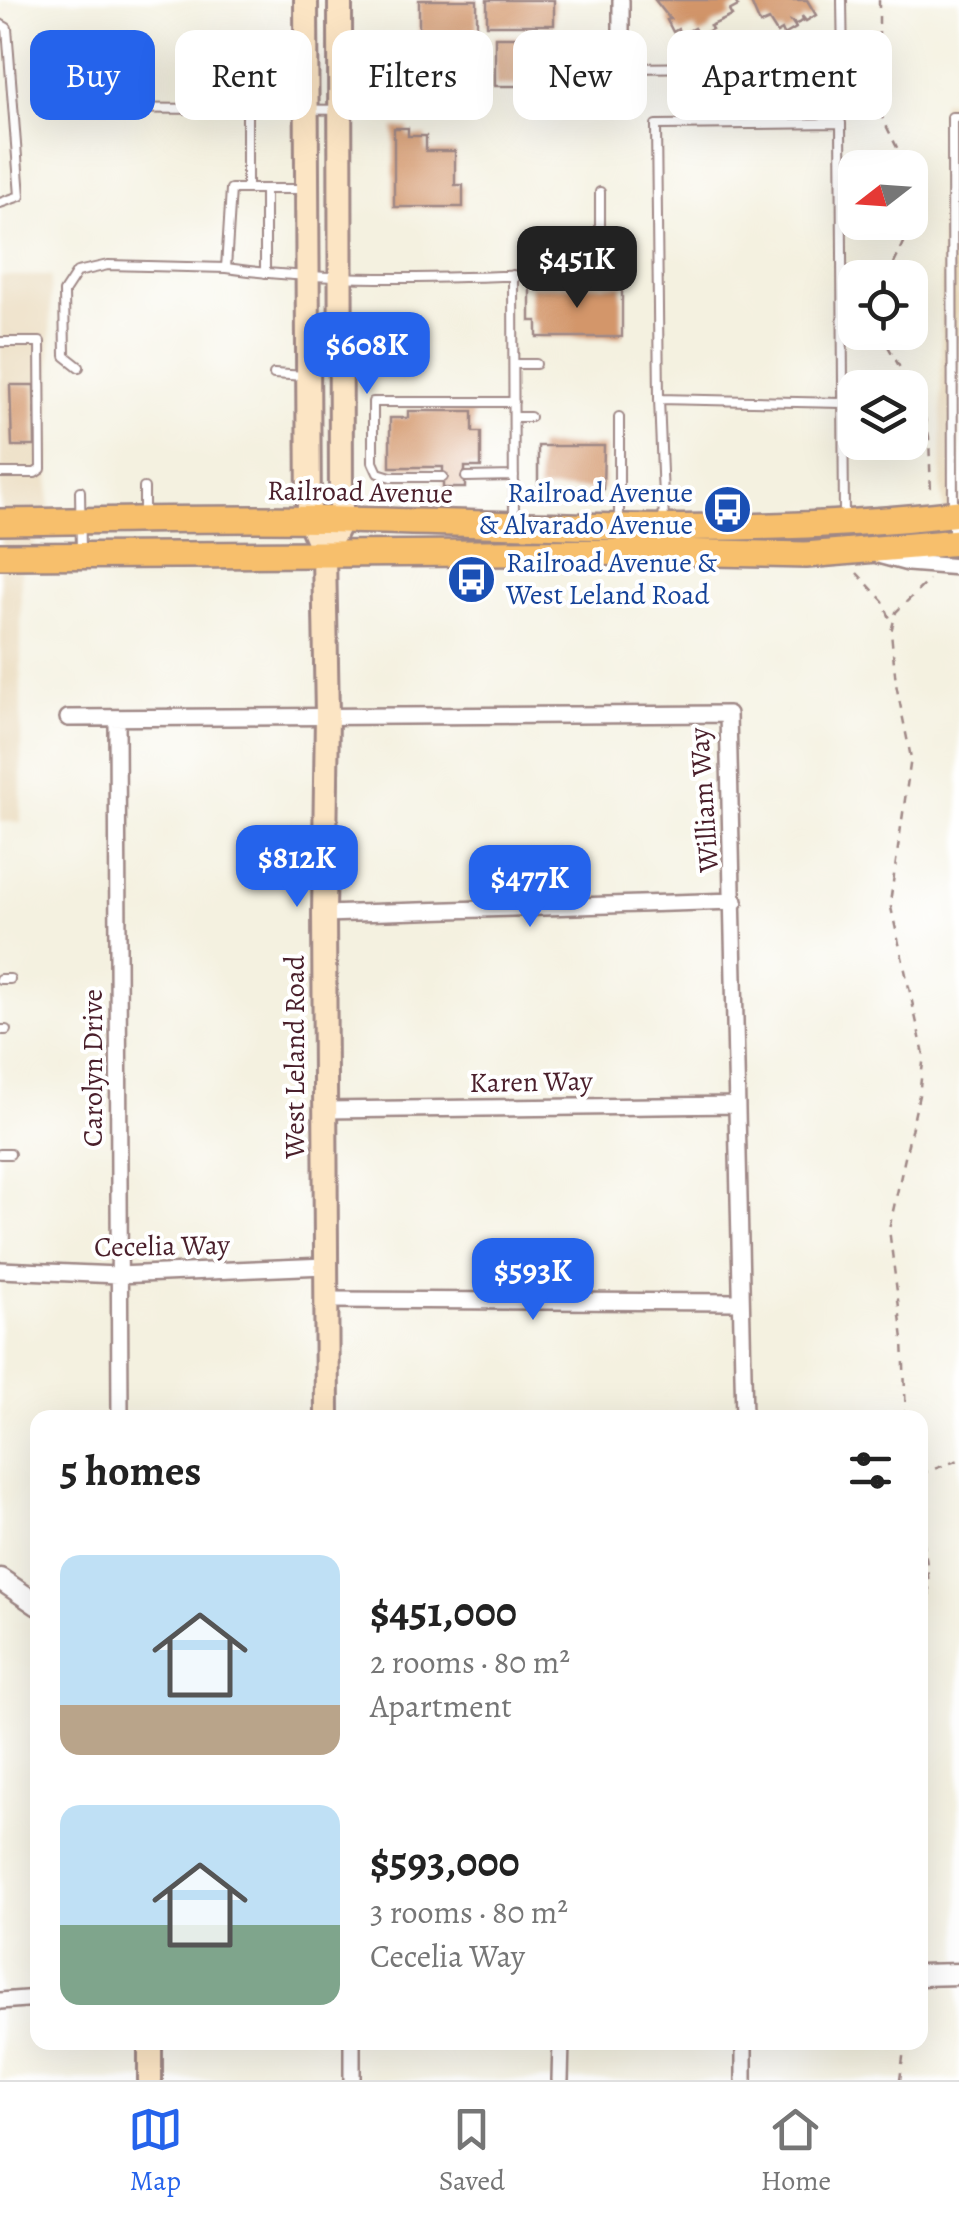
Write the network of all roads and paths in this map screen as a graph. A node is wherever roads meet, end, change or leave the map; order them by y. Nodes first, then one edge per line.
1 (306, 0) edge
2 (340, 0) edge
3 (621, 0) edge
4 (842, 0) edge
5 (879, 0) edge
6 (0, 24) edge
7 (306, 30) edge
8 (340, 30) edge
9 (621, 30) edge
10 (647, 68) edge
11 (959, 117) edge
12 (246, 120) edge
13 (307, 120) edge
14 (340, 120) edge
15 (898, 150) edge
16 (247, 189) junction
17 (265, 189) junction
18 (308, 189) junction
19 (600, 192) dead end
20 (0, 203) edge
21 (226, 268) junction
22 (265, 273) junction
23 (308, 273) junction
24 (340, 275) junction
25 (513, 275) junction
26 (955, 286) edge
27 (955, 316) edge
28 (0, 342) edge
29 (890, 350) edge
30 (514, 364) junction
31 (536, 364) dead end
32 (79, 367) dead end
33 (842, 370) edge
34 (274, 374) dead end
35 (308, 376) junction
36 (659, 399) junction
37 (514, 402) junction
38 (838, 403) edge
39 (514, 417) junction
40 (530, 417) dead end
41 (619, 417) dead end
42 (843, 460) edge
43 (0, 473) edge
44 (514, 476) junction
45 (443, 477) dead end
46 (466, 477) dead end
47 (144, 488) dead end
48 (80, 491) dead end
49 (950, 514) edge
50 (309, 520) junction
51 (341, 520) junction
52 (81, 521) junction
53 (144, 521) junction
54 (0, 522) edge
55 (844, 525) junction
56 (514, 526) junction
57 (619, 526) junction
58 (665, 539) junction
59 (954, 554) edge
60 (81, 555) junction
61 (324, 555) junction
62 (0, 556) edge
63 (861, 562) junction
64 (892, 622) junction
65 (327, 716) junction
66 (68, 718) dead end
67 (116, 718) junction
68 (734, 901) junction
69 (324, 914) junction
70 (737, 1105) junction
71 (326, 1110) junction
72 (325, 1266) junction
73 (0, 1270) edge
74 (118, 1275) junction
75 (326, 1300) junction
76 (741, 1302) junction
77 (120, 1410) edge
78 (326, 1410) edge
79 (744, 1410) edge
80 (906, 1410) edge
81 (959, 1460) edge
82 (928, 1471) edge
83 (0, 1579) edge
84 (30, 1600) edge
85 (959, 1974) edge
86 (928, 1975) edge
87 (30, 1998) edge
88 (0, 2000) edge
89 (150, 2050) edge
90 (352, 2050) edge
91 (561, 2050) edge
92 (744, 2050) edge
93 (905, 2050) edge
94 (150, 2080) edge
95 (352, 2080) edge
96 (560, 2080) edge
97 (744, 2080) edge
98 (900, 2080) edge

1 - 7 main road
2 - 8 main road
3 - 9 street
4 - 10 lane
5 - 15 path
6 - 20 lane
11 - 26 lane
12 - 16 lane
13 - 18 main road
14 - 24 main road
16 - 17 lane
16 - 21 lane
17 - 18 lane
17 - 22 lane
18 - 23 main road
19 - 25 lane
21 - 22 lane
21 - 32 lane
22 - 23 lane
23 - 24 lane
23 - 35 main road
24 - 25 lane
24 - 51 main road
25 - 30 lane
26 - 27 lane
27 - 49 lane
28 - 43 lane
29 - 49 path
30 - 31 lane
30 - 37 lane
33 - 36 lane
34 - 35 lane
35 - 50 main road
36 - 38 lane
36 - 58 lane
37 - 39 lane
37 - 45 lane
39 - 40 lane
39 - 44 lane
41 - 57 lane
42 - 55 lane
44 - 46 lane
44 - 56 lane
47 - 53 lane
48 - 52 lane
49 - 55 highway, Railroad Avenue
49 - 59 lane
50 - 51 highway, Railroad Avenue
50 - 53 highway, Railroad Avenue
50 - 61 main road, West Leland Road
51 - 56 highway, Railroad Avenue
51 - 61 main road
52 - 53 highway, Railroad Avenue
52 - 54 highway, Railroad Avenue
52 - 60 lane
55 - 58 highway, Railroad Avenue
56 - 57 highway, Railroad Avenue
57 - 58 highway, Railroad Avenue
58 - 61 highway, Railroad Avenue
58 - 63 highway, Railroad Avenue
59 - 63 highway, Railroad Avenue
59 - 64 path
60 - 61 highway, Railroad Avenue
60 - 62 highway, Railroad Avenue
61 - 65 main road, West Leland Road
63 - 64 path
64 - 80 path
65 - 67 street, William Way
65 - 68 street, William Way
65 - 69 main road, West Leland Road
66 - 67 street, William Way
67 - 74 street, Carolyn Drive
68 - 69 street
68 - 70 street, William Way
69 - 71 main road, West Leland Road
70 - 71 street, Karen Way
70 - 76 street, William Way
71 - 72 main road, West Leland Road
72 - 74 street, Cecelia Way
72 - 75 main road, West Leland Road
73 - 74 street, Cecelia Way
74 - 77 street, Carolyn Drive
75 - 76 street
75 - 78 main road, West Leland Road
76 - 79 street, William Way
81 - 82 path
83 - 84 street
85 - 86 street
87 - 88 street
89 - 94 main road
90 - 95 street
91 - 96 street
92 - 97 street
93 - 98 path

